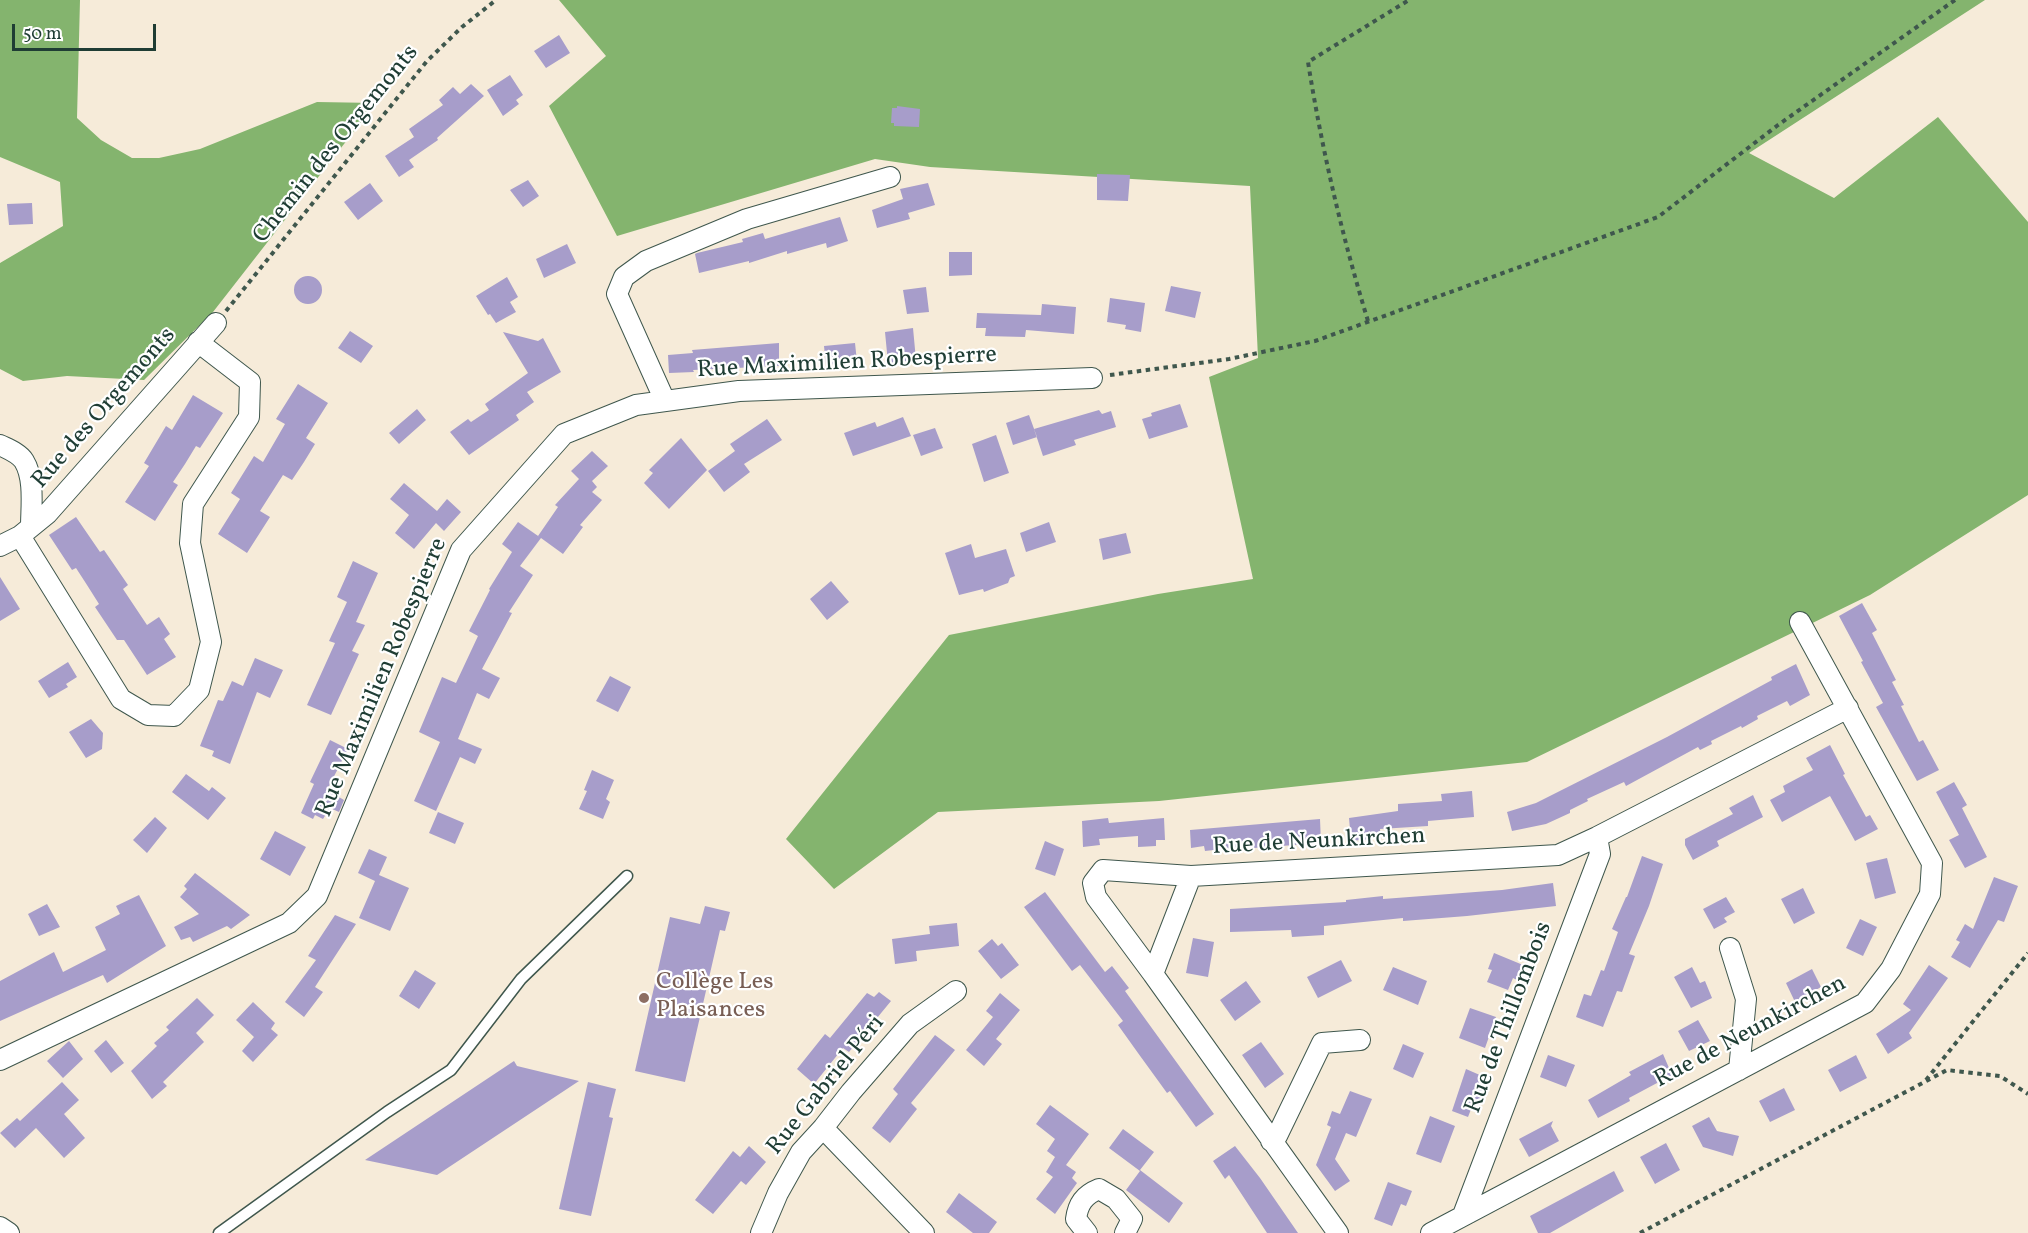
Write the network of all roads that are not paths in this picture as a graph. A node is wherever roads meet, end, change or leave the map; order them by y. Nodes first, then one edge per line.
1 (890, 177) dead end
2 (216, 323) road end
3 (198, 342) junction
4 (1092, 378) road end
5 (664, 401) junction
6 (0, 445) edge
7 (26, 532) junction
8 (0, 546) edge
9 (1800, 622) dead end
10 (1848, 708) junction
11 (1597, 837) junction
12 (627, 876) dead end
13 (1191, 876) junction
14 (1730, 948) dead end
15 (1153, 974) junction
16 (957, 990) dead end
17 (1360, 1040) dead end
18 (0, 1060) edge
19 (1739, 1070) junction
20 (824, 1128) junction
21 (1271, 1141) junction
22 (1463, 1215) junction
23 (219, 1233) edge
24 (761, 1233) edge
25 (924, 1233) edge
26 (1087, 1233) edge
27 (1125, 1233) edge
28 (1338, 1233) edge
29 (1431, 1233) edge

1 - 5 street
2 - 3 street, Rue des Orgemonts
3 - 7 street, Rue des Orgemonts
3 - 7 street
4 - 5 street, Rue Maximilien Robespierre
5 - 18 street, Rue Maximilien Robespierre
6 - 7 street, Rue des Orgemonts
7 - 8 street, Rue des Orgemonts
9 - 10 street, Rue de Neunkirchen
10 - 11 street, Rue de Neunkirchen
10 - 19 street, Rue de Neunkirchen
11 - 13 street, Rue de Neunkirchen
11 - 22 street, Rue de Thillombois
12 - 23 lane
13 - 15 street, Rue de Neunkirchen
13 - 15 street, Rue de Neunkirchen
14 - 19 street
15 - 21 street, Rue de Neunkirchen
16 - 20 street, Rue Gabriel Péri
17 - 21 street
19 - 22 street, Rue de Neunkirchen
20 - 24 street, Rue Gabriel Péri
20 - 25 street
21 - 28 street, Rue de Neunkirchen
22 - 29 street, Rue de Neunkirchen
26 - 27 street

